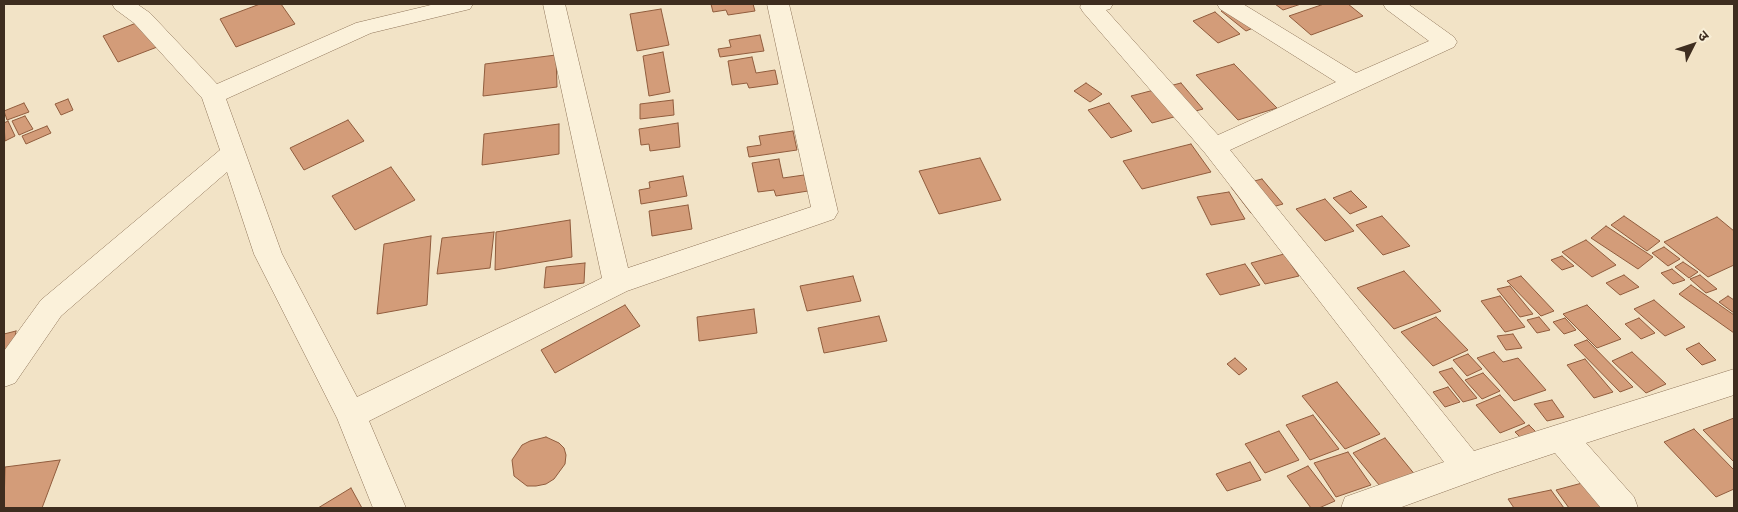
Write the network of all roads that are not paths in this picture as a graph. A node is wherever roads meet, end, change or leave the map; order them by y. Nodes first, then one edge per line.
1 (123, 4) edge
2 (462, 4) edge
3 (554, 4) edge
4 (778, 4) edge
5 (1102, 4) edge
6 (1228, 4) edge
7 (1394, 4) edge
8 (1355, 83) junction
9 (213, 95) junction
10 (1214, 147) junction
11 (233, 153) junction
12 (617, 283) junction
13 (4, 374) edge
14 (1734, 382) edge
15 (352, 415) junction
16 (1561, 437) junction
17 (1468, 468) junction
18 (389, 508) edge
19 (1357, 508) edge
20 (1622, 508) edge

1 - 9 street
2 - 9 street
3 - 12 street
4 - 12 street
5 - 10 street
6 - 8 street
7 - 8 street
8 - 10 street
9 - 11 street
10 - 17 street
11 - 13 street
11 - 15 street
12 - 15 street
14 - 16 street
15 - 18 street
16 - 17 street
16 - 20 street
17 - 19 street

